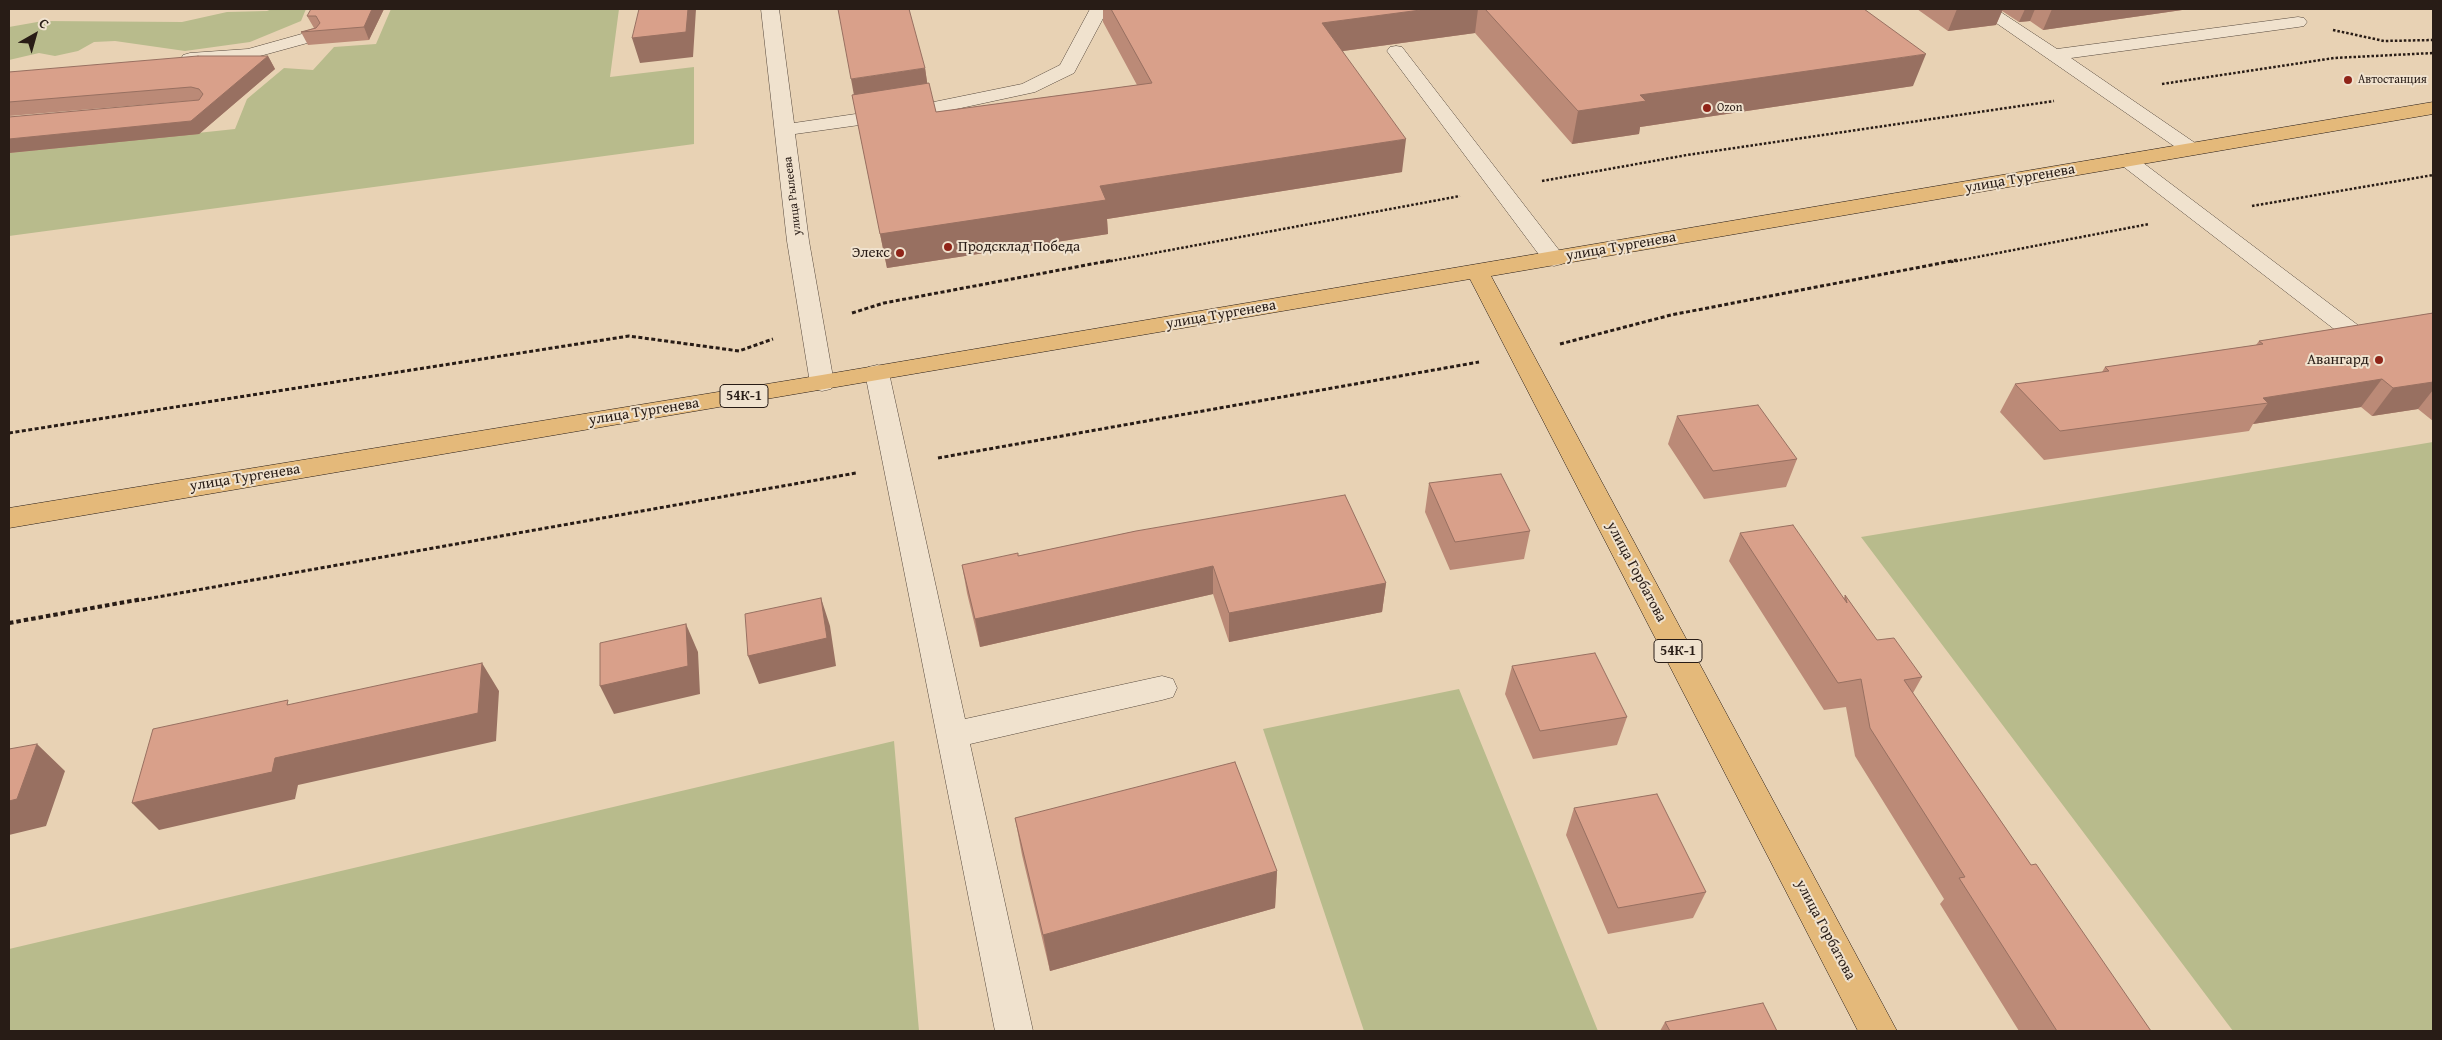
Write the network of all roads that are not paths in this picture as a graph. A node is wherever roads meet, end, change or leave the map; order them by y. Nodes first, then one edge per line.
1 (770, 9) edge
2 (1099, 9) edge
3 (1985, 9) edge
4 (2298, 22) road end
5 (316, 35) edge
6 (1396, 51) dead end
7 (2054, 55) junction
8 (172, 61) edge
9 (2433, 108) edge
10 (785, 130) junction
11 (2191, 149) junction
12 (2127, 160) junction
13 (1554, 258) junction
14 (1478, 272) junction
15 (2355, 334) edge
16 (878, 373) junction
17 (822, 383) junction
18 (9, 518) edge
19 (1162, 688) dead end
20 (952, 735) junction
21 (1014, 1031) edge
22 (1878, 1031) edge

1 - 10 street, улица Рылеева
2 - 10 street
3 - 7 street
4 - 7 street
5 - 8 street
6 - 13 street
7 - 11 street
9 - 11 main road, улица Тургенева
10 - 17 street, улица Рылеева
11 - 12 main road, улица Тургенева
12 - 13 main road, улица Тургенева
12 - 15 street
13 - 14 main road, улица Тургенева
14 - 16 main road, улица Тургенева / 54К-1
14 - 22 main road, улица Горбатова / 54К-1
16 - 17 main road, улица Тургенева / 54К-1
16 - 20 street
17 - 18 main road, улица Тургенева / 54К-1
19 - 20 street
20 - 21 street

